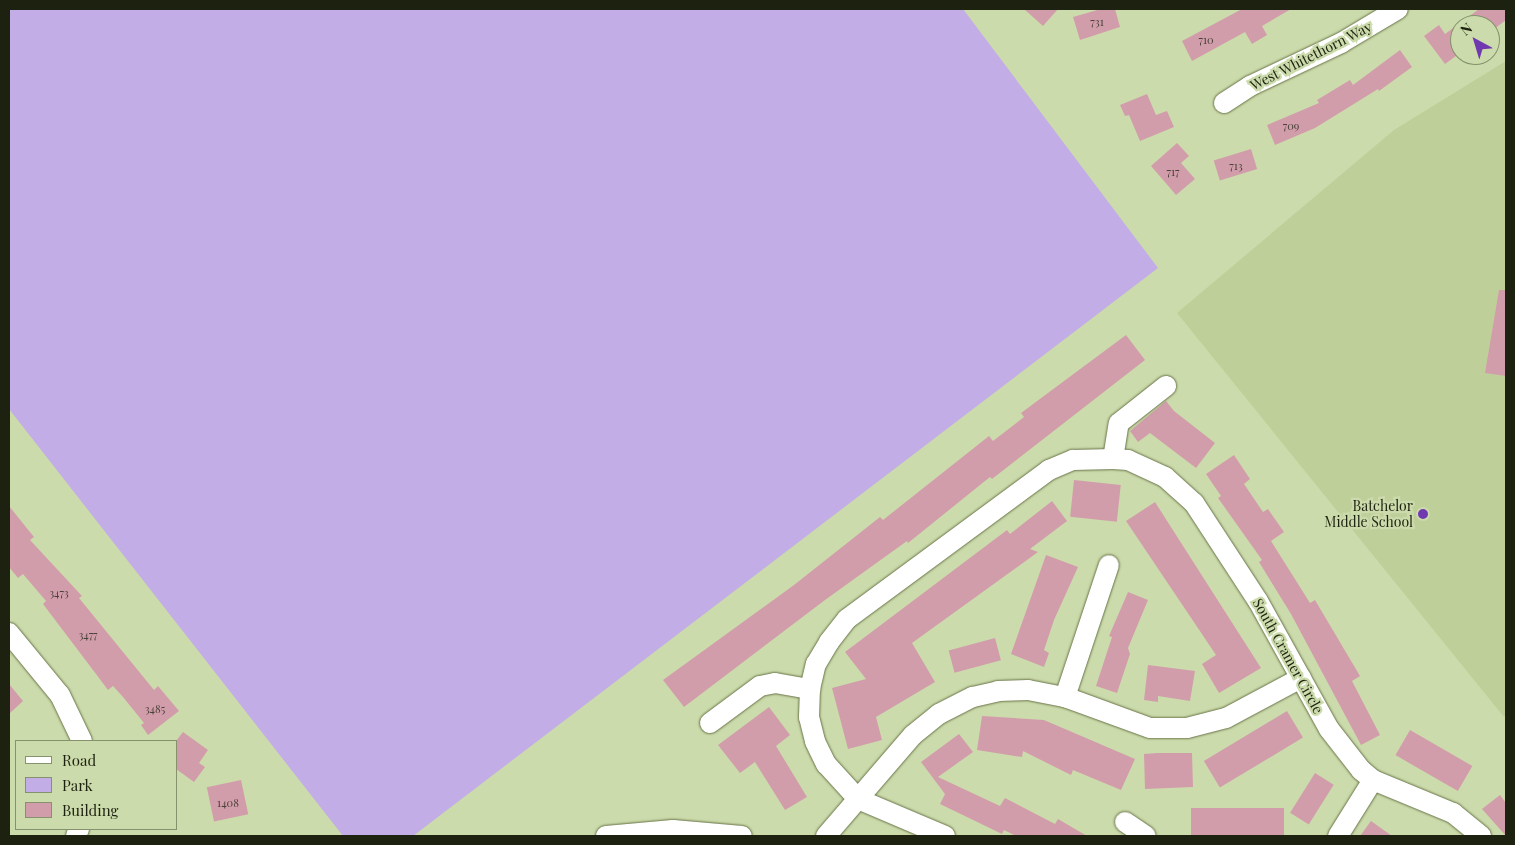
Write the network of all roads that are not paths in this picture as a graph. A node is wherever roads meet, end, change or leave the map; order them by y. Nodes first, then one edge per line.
1 (1398, 9) edge
2 (1224, 103) dead end
3 (1166, 386) dead end
4 (1113, 459) junction
5 (1108, 565) dead end
6 (9, 633) edge
7 (1301, 678) junction
8 (810, 689) junction
9 (1065, 697) junction
10 (710, 723) dead end
11 (82, 740) edge
12 (1373, 780) junction
13 (858, 799) junction
14 (1125, 822) dead end
15 (606, 836) edge
16 (742, 836) edge
17 (826, 836) edge
18 (944, 836) edge
19 (1146, 836) edge
20 (1338, 836) edge
21 (1480, 836) edge

1 - 2 street, West Whitethorn Way
3 - 4 street
4 - 7 street, South Cramer Circle
4 - 8 street, South Cramer Circle
5 - 9 street
6 - 11 street
7 - 9 street
7 - 12 street, South Cramer Circle
8 - 10 street
8 - 13 street, South Cramer Circle
9 - 13 street
12 - 20 street
12 - 21 street, South Cramer Circle
13 - 17 street
13 - 18 street, South Cramer Circle
14 - 19 street
15 - 16 street

